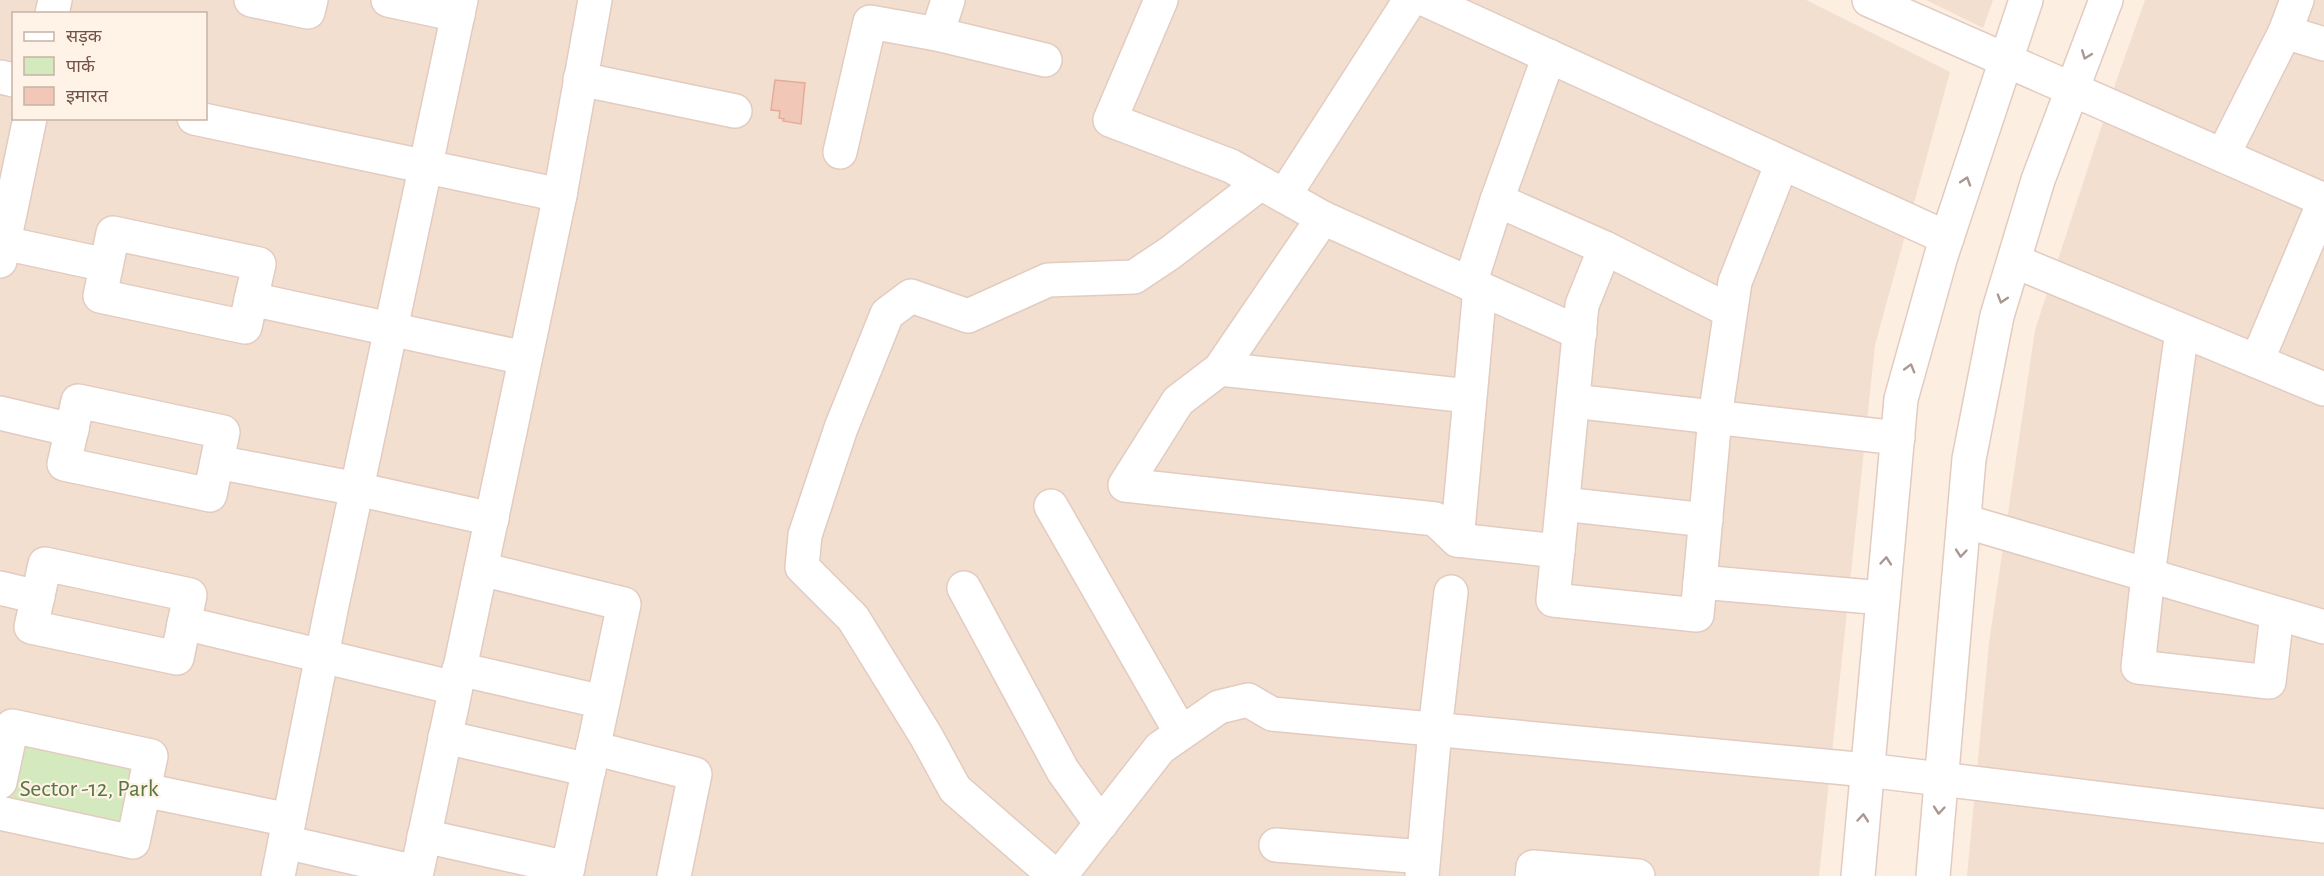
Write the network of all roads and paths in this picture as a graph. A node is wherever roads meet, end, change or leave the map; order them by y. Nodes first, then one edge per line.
1 (251, 0) edge
2 (311, 0) edge
3 (388, 0) edge
4 (595, 0) edge
5 (948, 0) edge
6 (1161, 0) edge
7 (1410, 0) edge
8 (1426, 0) edge
9 (1869, 0) edge
10 (2026, 0) edge
11 (2106, 0) edge
12 (2297, 0) edge
13 (459, 7) edge
14 (2285, 32) junction
15 (937, 34) junction
16 (2324, 44) edge
17 (1549, 56) junction
18 (1046, 60) dead end
19 (2006, 60) junction
20 (580, 79) junction
21 (2073, 89) junction
22 (735, 111) dead end
23 (30, 120) edge
24 (203, 120) edge
25 (840, 152) dead end
26 (2223, 155) junction
27 (1782, 163) junction
28 (425, 168) junction
29 (1273, 190) junction
30 (560, 195) junction
31 (1497, 200) junction
32 (2324, 201) edge
33 (1323, 218) junction
34 (1947, 238) junction
35 (1605, 248) junction
36 (2, 252) edge
37 (2014, 261) junction
38 (106, 265) junction
39 (1475, 286) junction
40 (251, 299) junction
41 (1731, 311) junction
42 (390, 331) junction
43 (2182, 331) junction
44 (1580, 333) junction
45 (525, 358) junction
46 (2257, 361) junction
47 (1220, 369) junction
48 (2324, 389) edge
49 (1469, 396) junction
50 (1573, 401) junction
51 (0, 413) edge
52 (1715, 417) junction
53 (72, 430) junction
54 (1898, 438) junction
55 (217, 462) junction
56 (357, 489) junction
57 (1563, 504) junction
58 (1051, 507) dead end
59 (492, 519) junction
60 (1706, 520) junction
61 (1964, 521) junction
62 (1457, 540) junction
63 (1558, 551) junction
64 (481, 569) junction
65 (2148, 575) junction
66 (1700, 582) junction
67 (0, 588) edge
68 (964, 588) dead end
69 (1451, 592) dead end
70 (38, 597) junction
71 (1883, 598) junction
72 (2277, 614) junction
73 (184, 623) junction
74 (2324, 627) edge
75 (322, 655) junction
76 (457, 678) junction
77 (603, 702) junction
78 (1435, 730) junction
79 (1181, 733) junction
80 (445, 738) junction
81 (591, 759) junction
82 (1, 768) edge
83 (1867, 770) junction
84 (1941, 778) junction
85 (144, 790) junction
86 (0, 813) edge
87 (1101, 824) junction
88 (2324, 826) edge
89 (287, 831) junction
90 (424, 836) junction
91 (1276, 845) dead end
92 (1423, 867) edge
93 (567, 872) edge
94 (416, 874) edge
95 (278, 876) edge
96 (676, 876) edge
97 (1055, 876) edge
98 (1060, 876) edge
99 (1532, 876) edge
100 (1638, 876) edge
101 (1858, 876) edge
102 (1933, 876) edge

1 - 2 street
3 - 13 street
4 - 20 street
5 - 15 street
6 - 29 street
7 - 29 street
8 - 17 street
9 - 19 street
10 - 19 street
11 -> 21 street
12 - 14 street
13 - 28 street
14 - 16 street
14 - 26 street
15 - 18 street
15 - 25 street
17 - 27 street
17 - 31 street
19 - 21 street
34 -> 19 street
20 - 22 street
20 - 30 street
21 - 26 street
21 - 37 street
23 - 36 street
24 - 28 street
26 - 32 street
27 - 34 street
27 - 41 street
28 - 30 street
28 - 42 street
29 - 33 street
29 - 97 street
30 - 45 street
31 - 35 street
31 - 39 street
32 - 46 street
33 - 39 street
33 - 47 street
54 -> 34 street
35 - 41 street
35 - 44 street
36 - 38 street
37 - 43 street
37 -> 61 street
38 - 40 street
38 - 40 street
39 - 44 street
39 - 49 street
40 - 42 street
41 - 52 street
42 - 45 street
42 - 56 street
43 - 46 street
43 - 65 street
44 - 50 street
45 - 59 street
46 - 48 street
47 - 49 street
47 - 62 street
49 - 62 street
50 - 52 street
50 - 57 street
51 - 53 street
52 - 54 street
52 - 60 street
53 - 55 street
53 - 55 street
71 -> 54 street
55 - 56 street
56 - 59 street
56 - 75 street
57 - 60 street
57 - 63 street
58 - 79 street
59 - 64 street
60 - 66 street
61 - 65 street
61 -> 84 street
62 - 63 street
63 - 66 street
64 - 76 street
64 - 77 street
65 - 72 street
65 - 72 street
66 - 71 street
67 - 70 street
68 - 87 street
69 - 78 street
70 - 73 street
70 - 73 street
71 - 83 street
72 - 74 street
73 - 75 street
75 - 76 street
75 - 89 street
76 - 77 street
76 - 80 street
77 - 81 street
78 - 79 street
78 - 83 street
78 - 92 street
79 - 87 street
80 - 81 street
80 - 90 street
81 - 93 street
81 - 96 street
82 - 85 street
83 - 84 street
101 -> 83 street
84 - 88 street
84 -> 102 street
85 - 86 street
85 - 89 street
87 - 98 street
89 - 94 street
89 - 95 street
90 - 93 street
90 - 94 street
91 - 92 street
99 - 100 street

